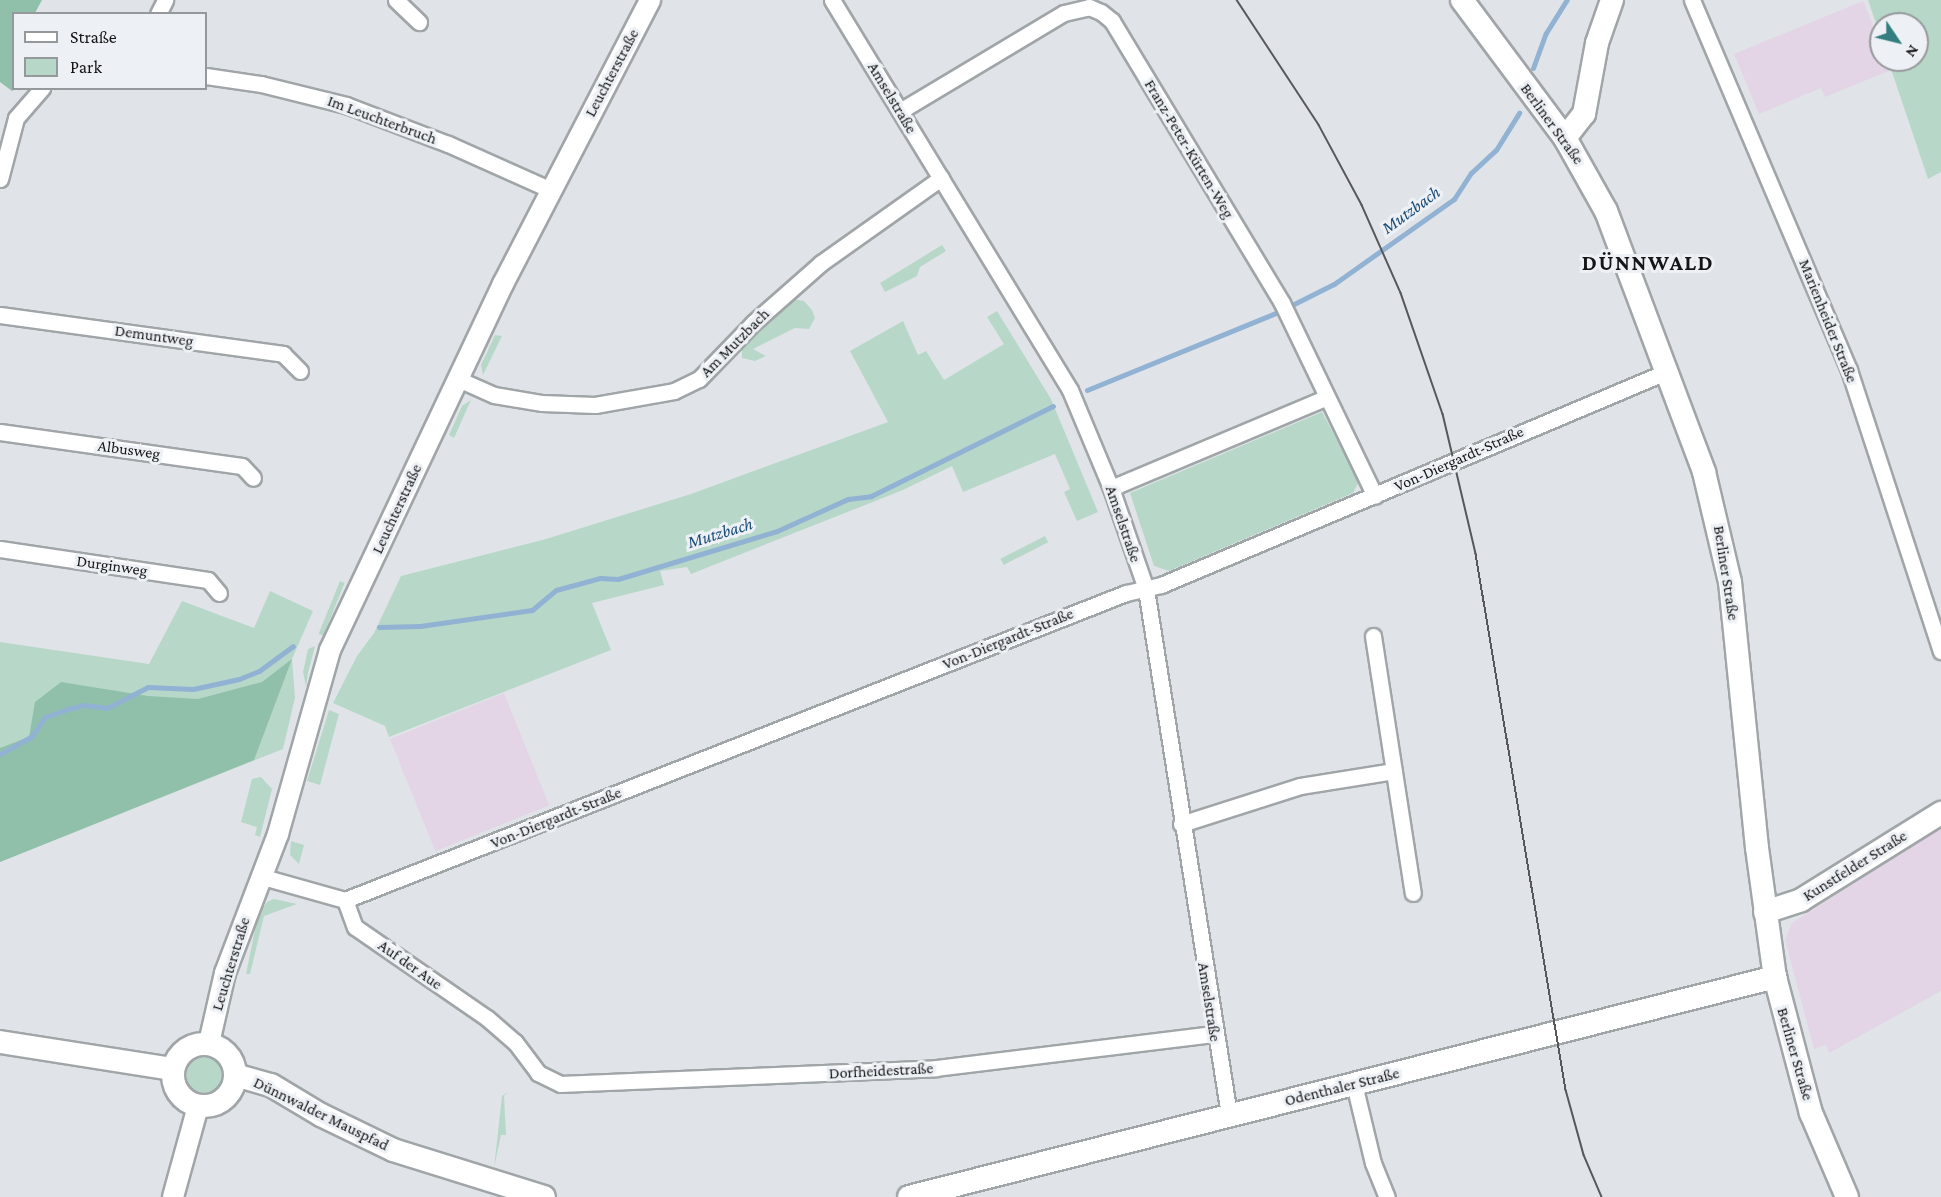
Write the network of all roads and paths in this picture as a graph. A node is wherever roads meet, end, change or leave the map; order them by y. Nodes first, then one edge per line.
1 (396, 0) edge
2 (650, 0) edge
3 (832, 0) edge
4 (1462, 0) edge
5 (1612, 0) edge
6 (1692, 0) edge
7 (419, 22) dead end
8 (207, 76) edge
9 (40, 90) edge
10 (900, 111) junction
11 (1565, 138) junction
12 (0, 174) edge
13 (941, 178) junction
14 (551, 190) junction
15 (0, 315) edge
16 (300, 371) dead end
17 (1668, 371) junction
18 (458, 379) junction
19 (1327, 397) junction
20 (0, 432) edge
21 (253, 478) dead end
22 (1111, 488) junction
23 (1375, 496) junction
24 (0, 549) edge
25 (1146, 589) junction
26 (219, 593) dead end
27 (1373, 636) dead end
28 (1941, 651) edge
29 (1394, 771) junction
30 (1941, 813) edge
31 (1181, 824) junction
32 (263, 877) junction
33 (1413, 893) dead end
34 (345, 900) junction
35 (1764, 912) junction
36 (1775, 977) junction
37 (1214, 1034) junction
38 (0, 1042) edge
39 (209, 1043) junction
40 (173, 1069) junction
41 (235, 1075) junction
42 (547, 1080) joint
43 (1354, 1084) junction
44 (198, 1106) junction
45 (1229, 1115) junction
46 (173, 1197) edge
47 (544, 1197) edge
48 (909, 1197) edge
49 (1387, 1197) edge
50 (1847, 1197) edge

1 - 7 street
2 - 14 street, Leuchterstraße
3 - 10 street, Amselstraße
4 - 11 main road, Berliner Straße
5 - 11 main road
6 - 28 street, Marienheider Straße
8 - 14 street, Im Leuchterbruch
9 - 12 street
10 - 13 street, Amselstraße
10 - 19 street, Franz-Peter-Kürten-Weg
11 - 17 main road, Berliner Straße
13 - 18 street, Am Mutzbach
13 - 22 street, Amselstraße
14 - 18 street, Leuchterstraße
15 - 16 street, Demuntweg
17 - 23 street, Von-Diergardt-Straße
17 - 35 main road, Berliner Straße
18 - 32 street, Leuchterstraße
19 - 22 street
19 - 23 street, Franz-Peter-Kürten-Weg
20 - 21 street, Albusweg
22 - 25 street, Amselstraße
23 - 25 street, Von-Diergardt-Straße
24 - 26 street, Durginweg
25 - 31 street, Amselstraße
25 - 34 street, Von-Diergardt-Straße
27 - 29 street
29 - 31 street
29 - 33 street
30 - 35 main road, Kunstfelder Straße
31 - 37 street, Amselstraße
32 - 34 street
32 - 39 street, Leuchterstraße
34 - 42 street, Auf der Aue
35 - 36 main road, Berliner Straße
36 - 43 main road, Odenthaler Straße
36 - 50 main road, Berliner Straße
37 - 42 street, Dorfheidestraße
37 - 45 street, Amselstraße
38 - 40 main road
39 - 40 main road
39 - 41 main road
40 - 44 main road
41 - 44 main road
41 - 47 main road, Dünnwalder Mauspfad
43 - 45 main road, Odenthaler Straße
43 - 49 street
44 - 46 street
45 - 48 main road, Odenthaler Straße

